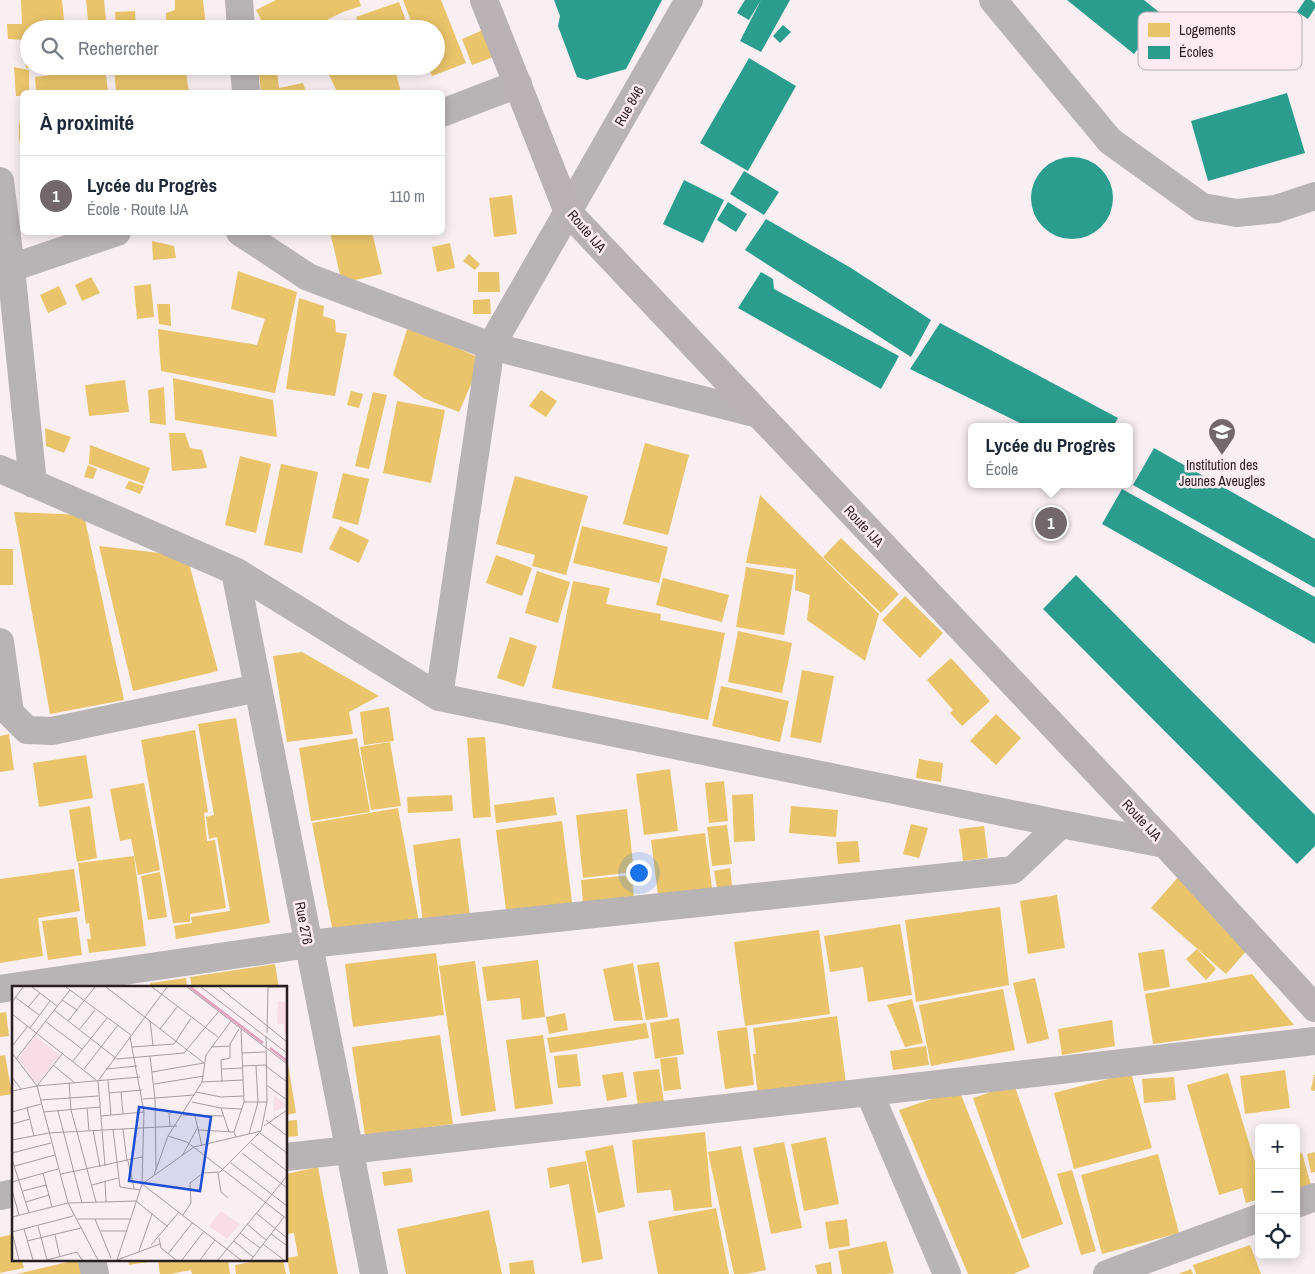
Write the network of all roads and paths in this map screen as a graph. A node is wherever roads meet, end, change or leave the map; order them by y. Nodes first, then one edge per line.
1 (239, 0) edge
2 (484, 0) edge
3 (689, 0) edge
4 (993, 0) edge
5 (240, 20) edge
6 (245, 75) edge
7 (518, 84) junction
8 (246, 90) edge
9 (445, 112) edge
10 (0, 181) edge
11 (1315, 196) edge
12 (568, 212) junction
13 (108, 235) edge
14 (245, 235) edge
15 (11, 268) junction
16 (491, 346) junction
17 (758, 414) junction
18 (0, 468) edge
19 (33, 484) junction
20 (234, 571) junction
21 (0, 642) edge
22 (258, 688) junction
23 (439, 697) junction
24 (1061, 824) junction
25 (1165, 844) junction
26 (309, 944) junction
27 (21, 986) edge
28 (1315, 1008) edge
29 (1315, 1041) edge
30 (870, 1092) junction
31 (350, 1150) junction
32 (288, 1157) edge
33 (1315, 1197) edge
34 (1300, 1203) edge
35 (1255, 1219) edge
36 (374, 1274) edge
37 (947, 1274) edge
38 (1107, 1274) edge

1 - 5 street
2 - 7 street, Route IJA
3 - 12 street, Rue 846
4 - 11 street
6 - 8 street
7 - 9 street
7 - 12 street, Route IJA
10 - 15 street
12 - 16 street, Rue 846
12 - 17 street, Route IJA
13 - 15 street
14 - 16 street
15 - 19 street
16 - 17 street
16 - 23 street
17 - 25 street, Route IJA
18 - 19 street
19 - 20 street
20 - 22 street, Rue 276
20 - 23 street
21 - 22 street
22 - 26 street, Rue 276
23 - 24 street
24 - 25 street
24 - 26 street
25 - 28 street, Route IJA
26 - 27 street
26 - 31 street, Rue 276
29 - 30 street
30 - 31 street
30 - 37 street
31 - 32 street
31 - 36 street, Rue 276
33 - 34 street
35 - 38 street

